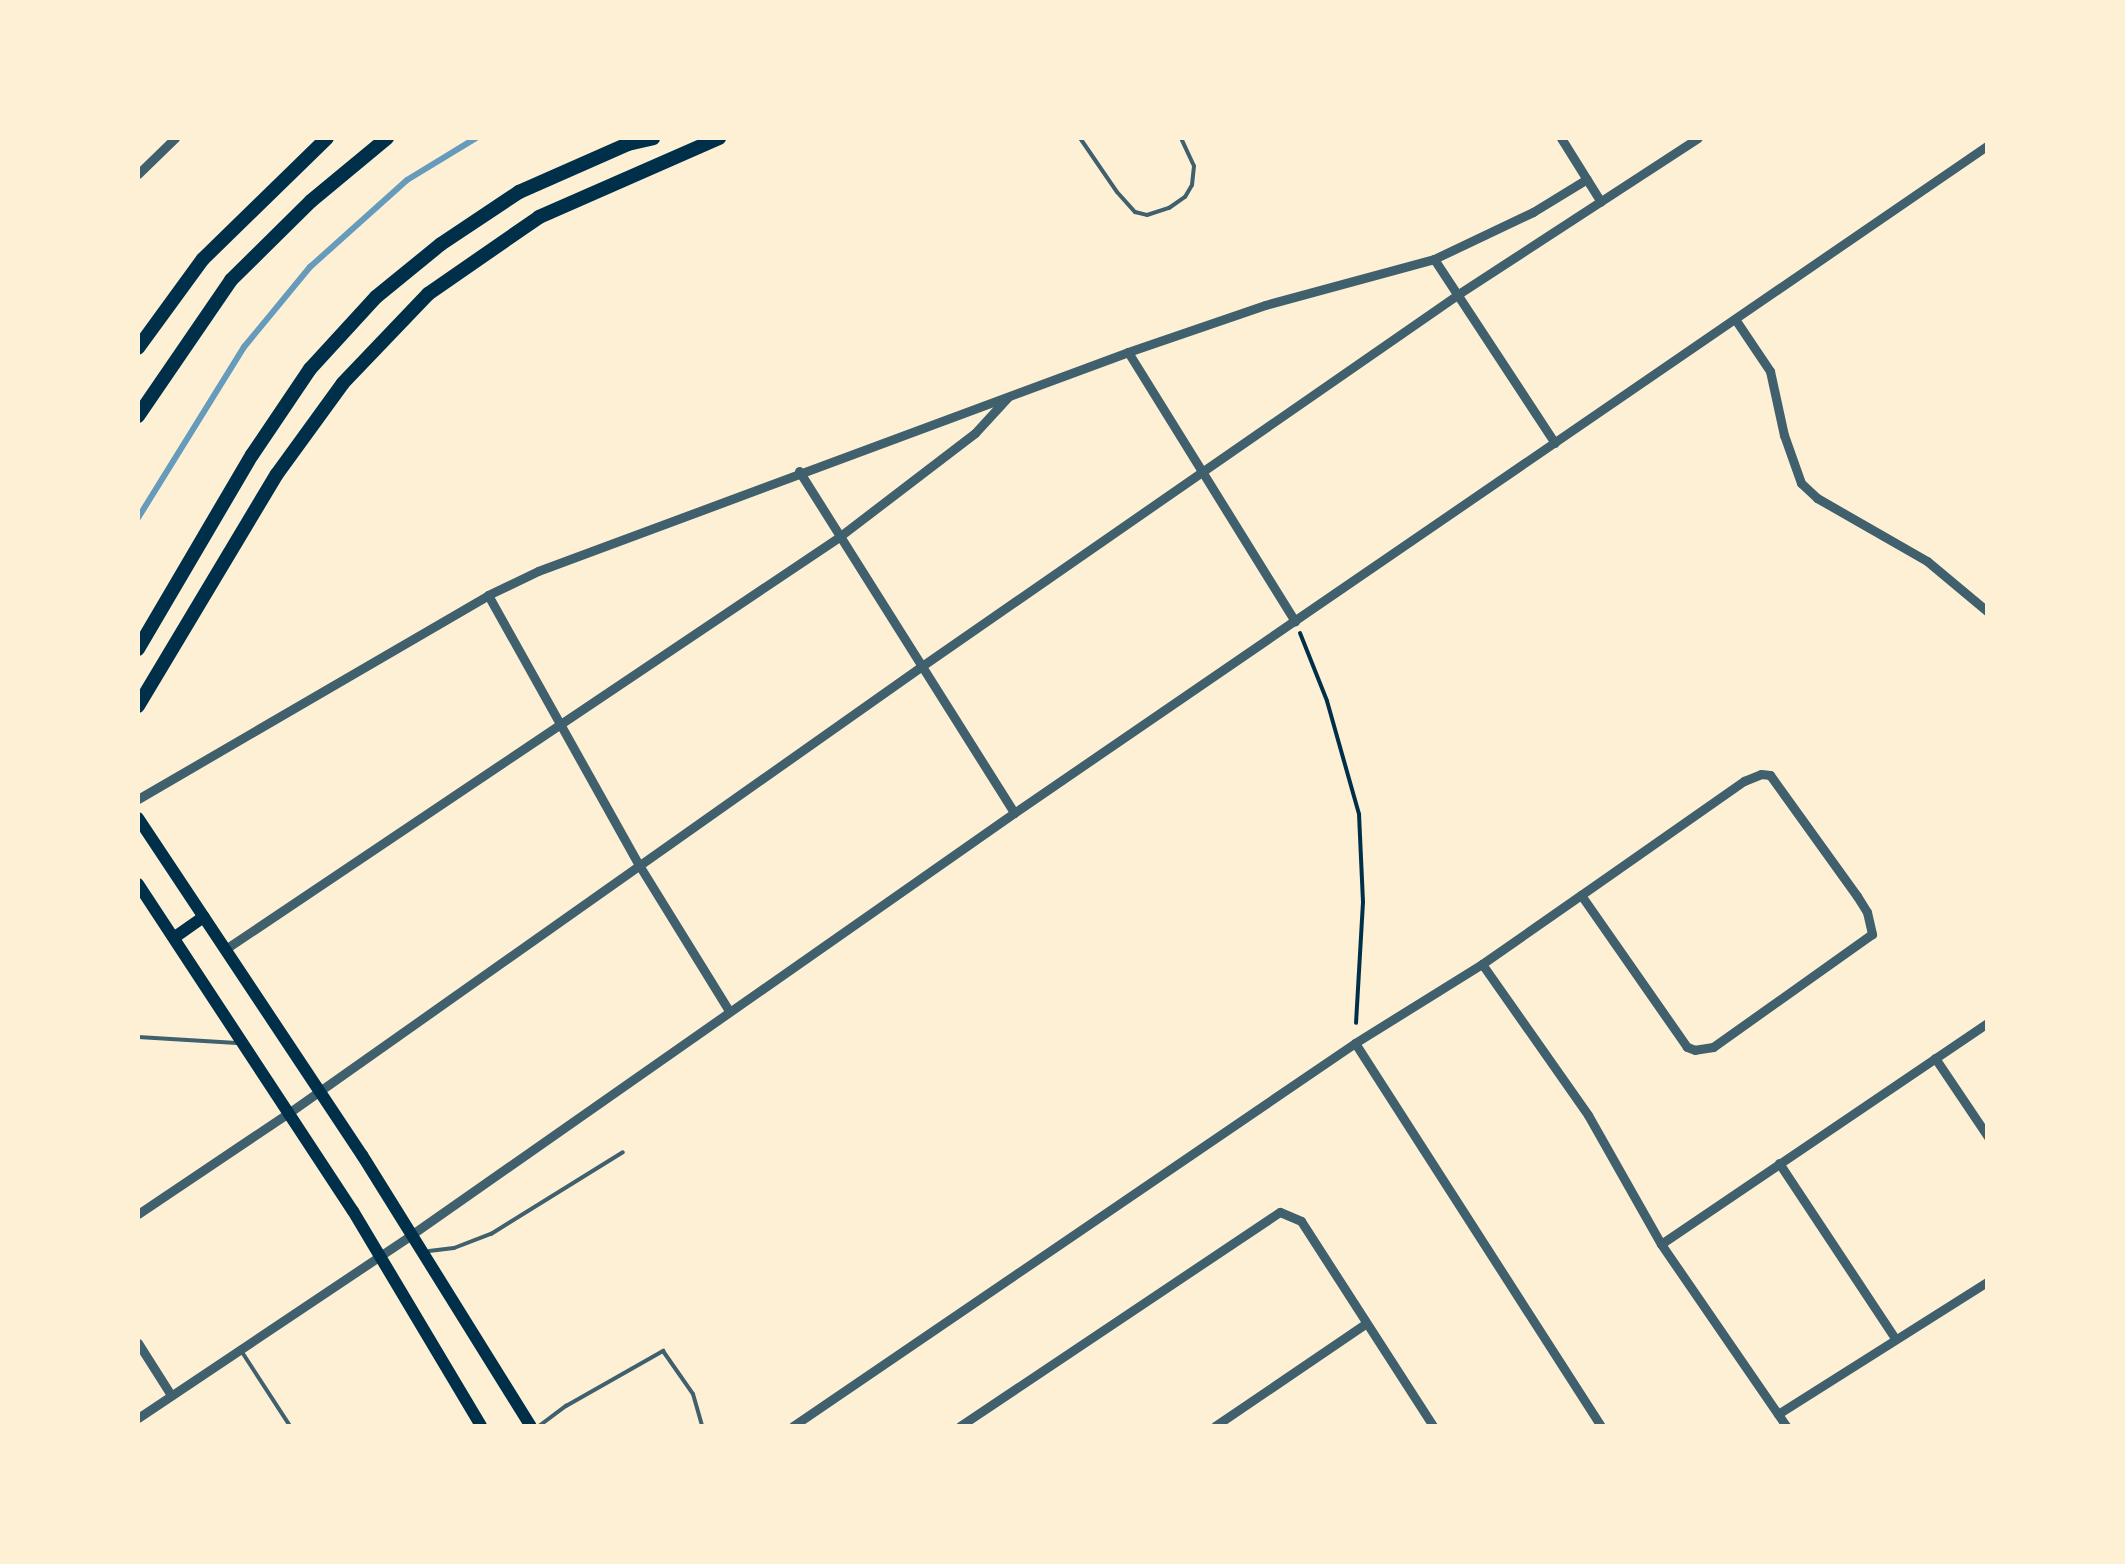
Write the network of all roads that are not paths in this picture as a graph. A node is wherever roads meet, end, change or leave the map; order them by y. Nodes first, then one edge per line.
1 (327, 138) edge
2 (386, 138) edge
3 (653, 138) edge
4 (720, 138) edge
5 (1080, 138) edge
6 (1181, 138) edge
7 (1561, 138) edge
8 (1698, 138) edge
9 (169, 140) edge
10 (1988, 145) edge
11 (138, 174) edge
12 (1587, 179) junction
13 (1601, 202) junction
14 (1434, 258) junction
15 (1460, 293) junction
16 (1735, 319) junction
17 (138, 348) edge
18 (1128, 352) junction
19 (1010, 395) junction
20 (138, 416) edge
21 (1555, 443) junction
22 (799, 471) junction
23 (1201, 472) junction
24 (839, 537) junction
25 (488, 595) junction
26 (1988, 612) edge
27 (1295, 622) junction
28 (138, 648) edge
29 (922, 666) junction
30 (138, 706) edge
31 (561, 724) junction
32 (138, 800) edge
33 (1014, 813) junction
34 (138, 818) edge
35 (639, 865) junction
36 (138, 884) edge
37 (1581, 894) junction
38 (204, 917) junction
39 (175, 937) junction
40 (227, 948) junction
41 (1482, 964) junction
42 (729, 1011) junction
43 (1988, 1023) edge
44 (138, 1037) edge
45 (245, 1043) junction
46 (1355, 1043) junction
47 (1936, 1058) junction
48 (320, 1090) junction
49 (290, 1112) junction
50 (1988, 1137) edge
51 (623, 1152) dead end
52 (1778, 1163) junction
53 (138, 1214) edge
54 (411, 1235) junction
55 (1662, 1244) junction
56 (422, 1252) junction
57 (378, 1255) junction
58 (1988, 1280) edge
59 (1365, 1324) junction
60 (1895, 1338) junction
61 (138, 1342) edge
62 (240, 1349) junction
63 (171, 1395) junction
64 (1778, 1414) junction
65 (138, 1418) edge
66 (290, 1426) edge
67 (482, 1426) edge
68 (531, 1426) edge
69 (539, 1426) edge
70 (702, 1426) edge
71 (792, 1426) edge
72 (960, 1426) edge
73 (1215, 1426) edge
74 (1432, 1426) edge
75 (1601, 1426) edge
76 (1786, 1426) edge

1 - 17 highway
2 - 20 highway
3 - 28 highway
4 - 30 highway
5 - 6 lane
7 - 12 street
8 - 13 street
9 - 11 street
10 - 16 street
12 - 13 street
12 - 14 street
13 - 15 street
14 - 15 street
14 - 18 street
15 - 21 street
15 - 23 street
16 - 21 street
16 - 26 street
18 - 19 street
18 - 23 street
19 - 22 street
19 - 24 street
21 - 27 street
22 - 24 street
22 - 25 street
23 - 27 street
23 - 29 street
24 - 29 street
24 - 31 street
25 - 31 street
25 - 32 street
27 - 33 street
29 - 33 street
29 - 35 street
31 - 35 street
31 - 40 street
33 - 42 street
34 - 38 main road
35 - 42 street
35 - 48 street
36 - 39 main road
37 - 37 street
37 - 41 street
38 - 39 main road
38 - 40 main road
39 - 45 main road
40 - 48 main road
41 - 46 street
41 - 55 street
42 - 54 street
43 - 47 street
44 - 45 lane
45 - 49 main road
46 - 71 street
46 - 75 street
47 - 50 street
47 - 52 street
48 - 49 street
48 - 54 main road
49 - 53 street
49 - 57 main road
51 - 56 lane
52 - 55 street
52 - 60 street
54 - 56 main road
54 - 57 street
55 - 64 street
56 - 68 main road
57 - 62 street
57 - 67 main road
58 - 60 street
59 - 72 street
59 - 73 street
59 - 74 street
60 - 64 street
61 - 63 street
62 - 63 street
62 - 66 lane
63 - 65 street
64 - 76 street
69 - 70 lane

